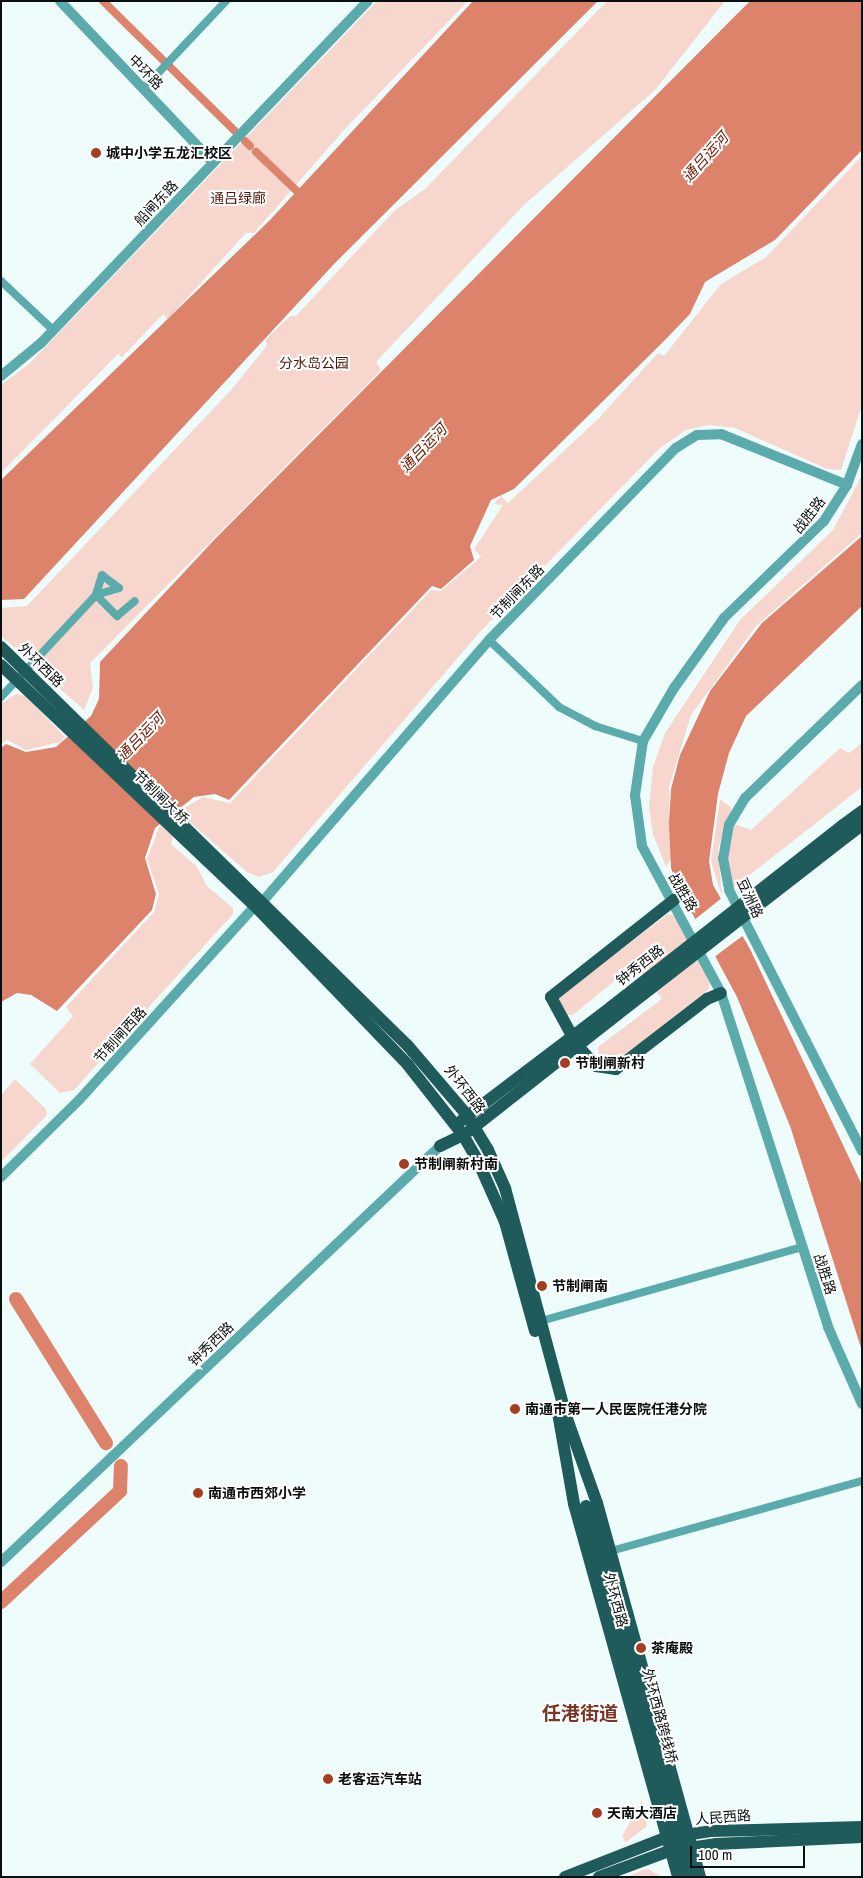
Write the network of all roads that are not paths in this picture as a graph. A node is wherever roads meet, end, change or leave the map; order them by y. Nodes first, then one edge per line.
1 (60, 1) edge
2 (226, 1) edge
3 (368, 1) edge
4 (143, 88) junction
5 (213, 162) junction
6 (1, 281) edge
7 (53, 330) junction
8 (1, 376) edge
9 (862, 444) edge
10 (846, 485) junction
11 (135, 601) dead end
12 (489, 640) junction
13 (1, 647) edge
14 (1, 665) edge
15 (23, 677) junction
16 (862, 685) edge
17 (1, 697) edge
18 (55, 708) joint
19 (643, 741) junction
20 (862, 811) edge
21 (862, 825) edge
22 (847, 830) junction
23 (211, 859) joint
24 (674, 900) junction
25 (259, 903) junction
26 (721, 993) junction
27 (574, 1039) junction
28 (467, 1116) junction
29 (475, 1126) junction
30 (460, 1131) junction
31 (440, 1146) joint
32 (862, 1151) edge
33 (1, 1177) edge
34 (802, 1247) junction
35 (541, 1321) junction
36 (862, 1404) edge
37 (563, 1416) junction
38 (862, 1481) edge
39 (586, 1506) joint
40 (611, 1551) junction
41 (1, 1562) edge
42 (862, 1827) edge
43 (689, 1834) junction
44 (862, 1837) edge
45 (665, 1838) junction
46 (692, 1847) junction
47 (669, 1851) junction
48 (565, 1877) edge
49 (599, 1877) edge
50 (678, 1877) edge
51 (689, 1877) edge
52 (700, 1877) edge

1 - 4 street, 中环路
2 - 4 street
3 - 5 street, 船闸东路
4 - 5 street, 中环路
5 - 7 street, 船闸东路
6 - 7 street
7 - 8 street, 船闸东路
9 - 10 street, 战胜路
10 - 12 street, 节制闸东路
10 - 19 street, 战胜路
11 - 15 street
12 - 19 street
12 - 25 street, 节制闸东路
13 - 15 main road, 外环西路
14 - 15 main road, 外环西路
15 - 17 street
15 - 18 main road, 外环西路
16 - 32 street, 豆洲路
18 - 23 main road, 节制闸大桥
19 - 24 street, 战胜路
20 - 22 main road, 钟秀西路
21 - 22 main road, 钟秀西路
22 - 27 main road, 钟秀西路, bridge
23 - 25 main road, 外环西路
24 - 26 street, 战胜路
24 - 27 main road
25 - 28 main road, 外环西路
25 - 30 main road, 外环西路
25 - 33 street, 节制闸西路
26 - 27 main road
26 - 34 street, 战胜路
27 - 28 main road, 钟秀西路
27 - 29 main road, 钟秀西路
28 - 29 main road, 外环西路
28 - 30 main road, 钟秀西路
29 - 30 main road, 钟秀西路
29 - 35 main road, 外环西路
30 - 31 main road
30 - 37 main road, 外环西路
31 - 41 street, 钟秀西路
34 - 35 street
34 - 36 street, 战胜路
35 - 37 main road, 外环西路
37 - 39 main road, 外环西路
37 - 40 main road, 外环西路
37 - 45 main road, 外环西路
38 - 40 street
39 - 51 main road, 外环西路跨线桥, bridge
40 - 43 main road, 外环西路
42 - 43 main road, 人民西路
43 - 45 main road, 人民西路
43 - 46 main road, 外环西路
44 - 46 main road, 人民西路
45 - 47 main road, 外环西路
45 - 48 main road, 人民西路
46 - 47 main road, 人民西路
46 - 52 main road
47 - 49 main road, 人民西路
47 - 50 main road, 外环西路

